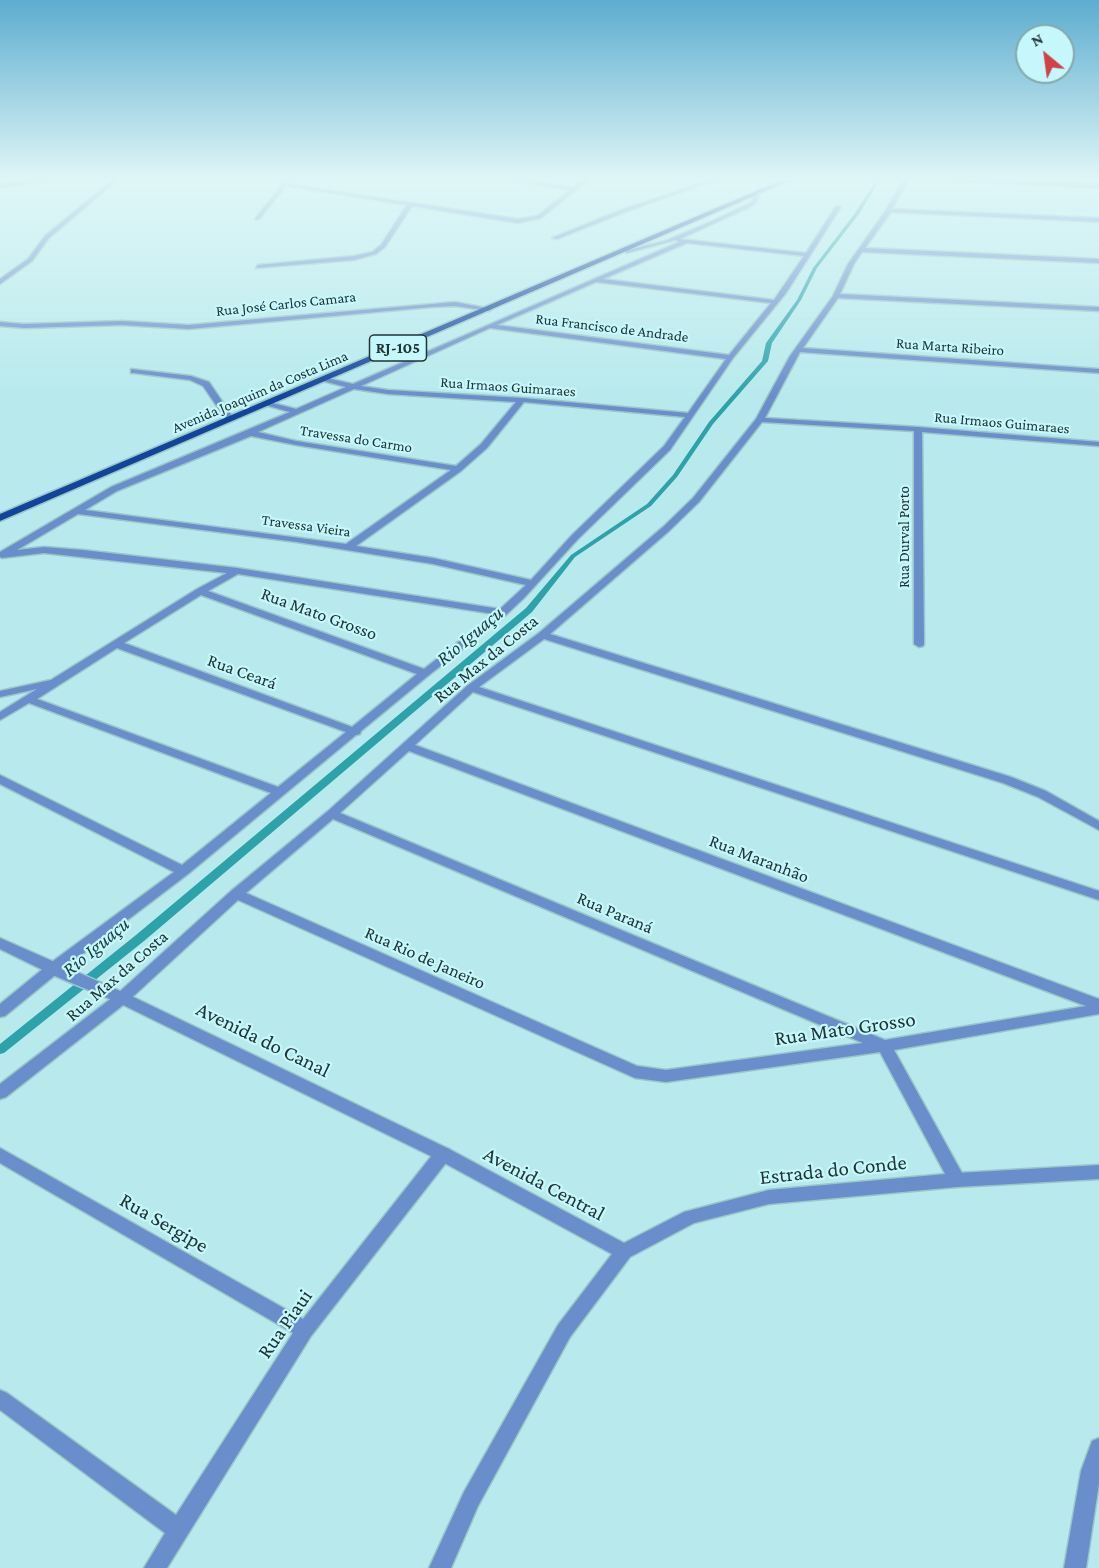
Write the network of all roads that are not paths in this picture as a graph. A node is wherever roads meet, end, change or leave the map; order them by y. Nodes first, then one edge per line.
1 (37, 250) edge
2 (377, 250) edge
3 (631, 250) edge
4 (665, 250) edge
5 (765, 250) edge
6 (809, 250) edge
7 (860, 250) edge
8 (864, 250) edge
9 (627, 251) joint
10 (806, 255) junction
11 (1099, 261) edge
12 (258, 267) dead end
13 (595, 280) junction
14 (0, 282) edge
15 (836, 296) junction
16 (776, 302) junction
17 (489, 309) junction
18 (1099, 309) edge
19 (0, 324) edge
20 (489, 326) junction
21 (799, 350) junction
22 (731, 357) junction
23 (134, 371) dead end
24 (1099, 371) edge
25 (326, 378) junction
26 (354, 387) junction
27 (522, 400) junction
28 (268, 403) junction
29 (297, 412) junction
30 (689, 415) junction
31 (230, 419) junction
32 (760, 420) junction
33 (918, 429) junction
34 (250, 433) junction
35 (1099, 444) edge
36 (458, 469) junction
37 (74, 511) junction
38 (0, 518) edge
39 (348, 547) junction
40 (1, 556) edge
41 (237, 571) junction
42 (531, 583) junction
43 (200, 591) junction
44 (503, 612) junction
45 (543, 635) junction
46 (117, 644) junction
47 (920, 644) dead end
48 (425, 674) junction
49 (58, 681) junction
50 (471, 688) junction
51 (0, 694) edge
52 (28, 699) junction
53 (0, 717) edge
54 (356, 732) junction
55 (407, 746) junction
56 (0, 779) edge
57 (279, 792) junction
58 (332, 814) junction
59 (1099, 826) edge
60 (183, 871) junction
61 (236, 894) junction
62 (1099, 897) edge
63 (0, 943) edge
64 (57, 970) junction
65 (118, 996) junction
66 (1099, 1007) edge
67 (0, 1012) edge
68 (884, 1046) junction
69 (599, 1057) joint
70 (0, 1093) edge
71 (443, 1154) junction
72 (0, 1155) edge
73 (1099, 1172) edge
74 (957, 1180) junction
75 (624, 1252) junction
76 (305, 1330) junction
77 (0, 1399) edge
78 (1099, 1448) edge
79 (179, 1530) junction
80 (155, 1568) edge
81 (440, 1568) edge
82 (1075, 1568) edge

1 - 14 street
2 - 12 street
3 - 9 street
4 - 13 street
5 - 10 street
6 - 10 street, Rua Max da Costa
7 - 15 street, Rua Max da Costa
8 - 11 street
9 - 17 main road, Avenida Joaquim da Costa Lima / RJ-105
10 - 16 street, Rua Max da Costa
13 - 16 street
13 - 20 street
15 - 18 street
15 - 21 street, Rua Max da Costa
16 - 22 street, Rua Max da Costa
17 - 19 street, Rua José Carlos Camara
17 - 25 main road, Avenida Joaquim da Costa Lima / RJ-105
20 - 22 street, Rua Francisco de Andrade
20 - 26 street
21 - 24 street, Rua Marta Ribeiro
21 - 32 street, Rua Max da Costa
22 - 30 street, Rua Max da Costa
23 - 31 street
25 - 26 street, Rua Irmaos Guimaraes
25 - 28 main road, Avenida Joaquim da Costa Lima / RJ-105
26 - 27 street, Rua Irmaos Guimaraes
26 - 29 street
27 - 30 street, Rua Irmaos Guimaraes
27 - 36 street
28 - 29 street
28 - 31 main road, Avenida Joaquim da Costa Lima / RJ-105
29 - 34 street
30 - 42 street, Rua Max da Costa
31 - 38 main road, Avenida Joaquim da Costa Lima / RJ-105
32 - 33 street, Rua Irmaos Guimaraes
32 - 45 street, Rua Max da Costa
33 - 35 street, Rua Irmaos Guimaraes
33 - 47 street, Rua Durval Porto
34 - 36 street, Travessa do Carmo
34 - 37 street
36 - 39 street
37 - 39 street, Travessa Vieira
37 - 40 street
39 - 42 street, Travessa Vieira
40 - 41 street
41 - 43 street
41 - 44 street
42 - 44 street, Rua Max da Costa
43 - 46 street
43 - 48 street, Rua Mato Grosso
44 - 48 street, Rua Max da Costa
45 - 50 street, Rua Max da Costa
45 - 59 street
46 - 49 street
46 - 54 street, Rua Ceará
48 - 54 street, Rua Max da Costa
49 - 51 street
49 - 52 street
50 - 55 street, Rua Max da Costa
50 - 62 street
52 - 53 street
52 - 57 street
54 - 57 street, Rua Max da Costa
55 - 58 street, Rua Max da Costa
55 - 66 street, Rua Maranhão
56 - 60 street
57 - 60 street, Rua Max da Costa
58 - 61 street, Rua Max da Costa
58 - 68 street, Rua Paraná
60 - 64 street, Rua Max da Costa
61 - 65 street, Rua Max da Costa
61 - 69 street, Rua Rio de Janeiro
63 - 64 street
64 - 65 street, Avenida do Canal
64 - 67 street, Rua Max da Costa
65 - 70 street, Rua Max da Costa
65 - 71 street, Avenida do Canal
66 - 68 street, Rua Mato Grosso
68 - 69 street, Rua Mato Grosso
68 - 74 street
71 - 75 street, Avenida Central
71 - 76 street, Rua Piaui
72 - 76 street, Rua Sergipe
73 - 74 street, Estrada do Conde
74 - 75 street, Estrada do Conde
75 - 81 street, Estrada do Conde
76 - 79 street, Rua Piaui
77 - 79 street
78 - 82 street
79 - 80 street, Rua Piaui

